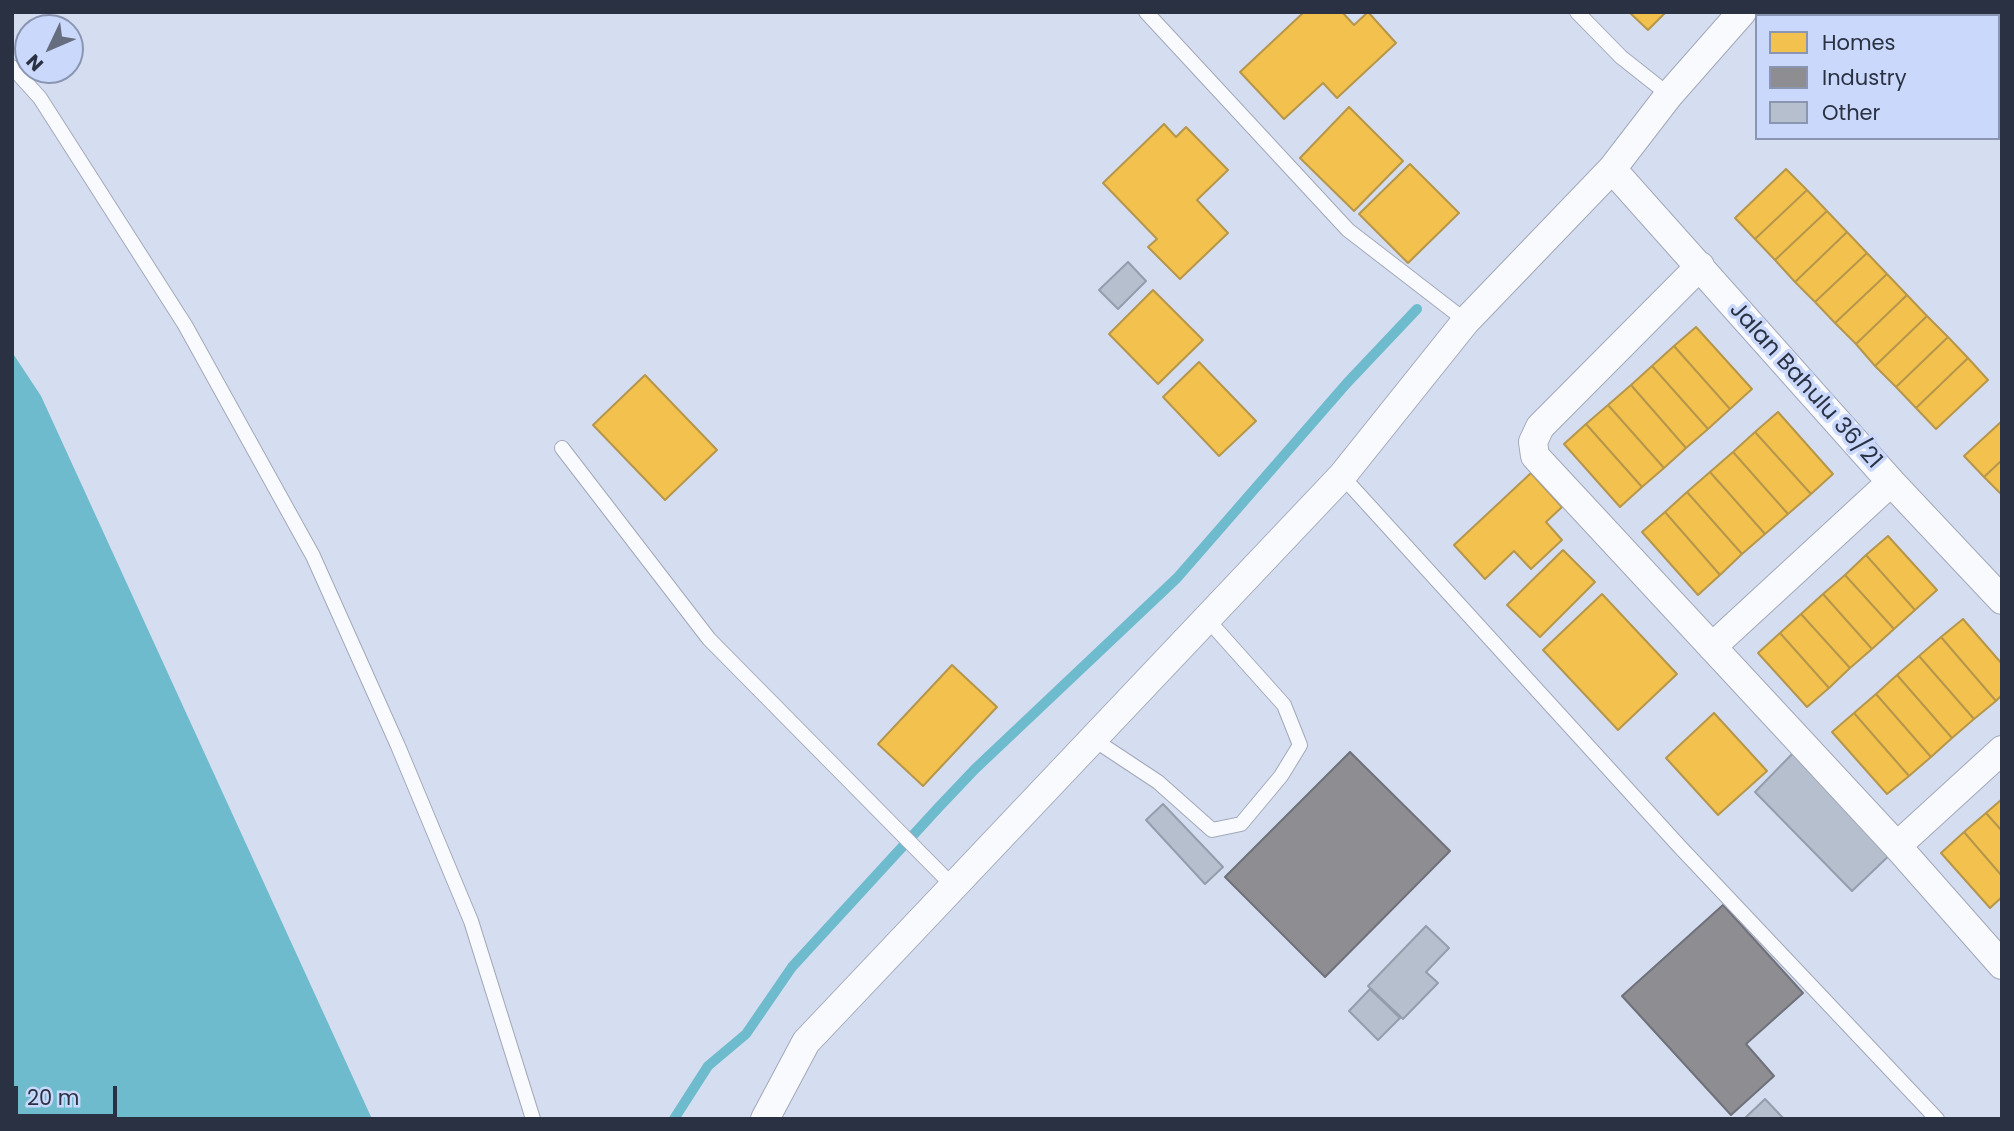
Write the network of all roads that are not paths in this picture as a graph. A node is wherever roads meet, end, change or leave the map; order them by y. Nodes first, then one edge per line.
1 (1146, 12) edge
2 (1577, 12) edge
3 (1742, 12) edge
4 (12, 67) edge
5 (1660, 88) junction
6 (1612, 169) junction
7 (1700, 266) junction
8 (1466, 321) junction
9 (562, 448) dead end
10 (1342, 476) junction
11 (1891, 482) junction
12 (2002, 600) edge
13 (1206, 620) junction
14 (1712, 647) junction
15 (1093, 739) junction
16 (2002, 750) edge
17 (1897, 846) junction
18 (953, 886) junction
19 (2002, 965) edge
20 (533, 1119) edge
21 (765, 1119) edge
22 (1937, 1119) edge

1 - 8 lane
2 - 5 lane
3 - 5 street
4 - 20 lane
5 - 6 street
6 - 7 street, Jalan Bahulu 36/21
6 - 8 street
7 - 11 street, Jalan Bahulu 36/21
7 - 14 street
8 - 10 street
9 - 18 lane
10 - 13 street
10 - 22 lane
11 - 12 street, Jalan Bahulu 36/21
11 - 14 street
13 - 15 street
13 - 15 lane
14 - 17 street
15 - 18 street
16 - 17 street
17 - 19 street
18 - 21 street

